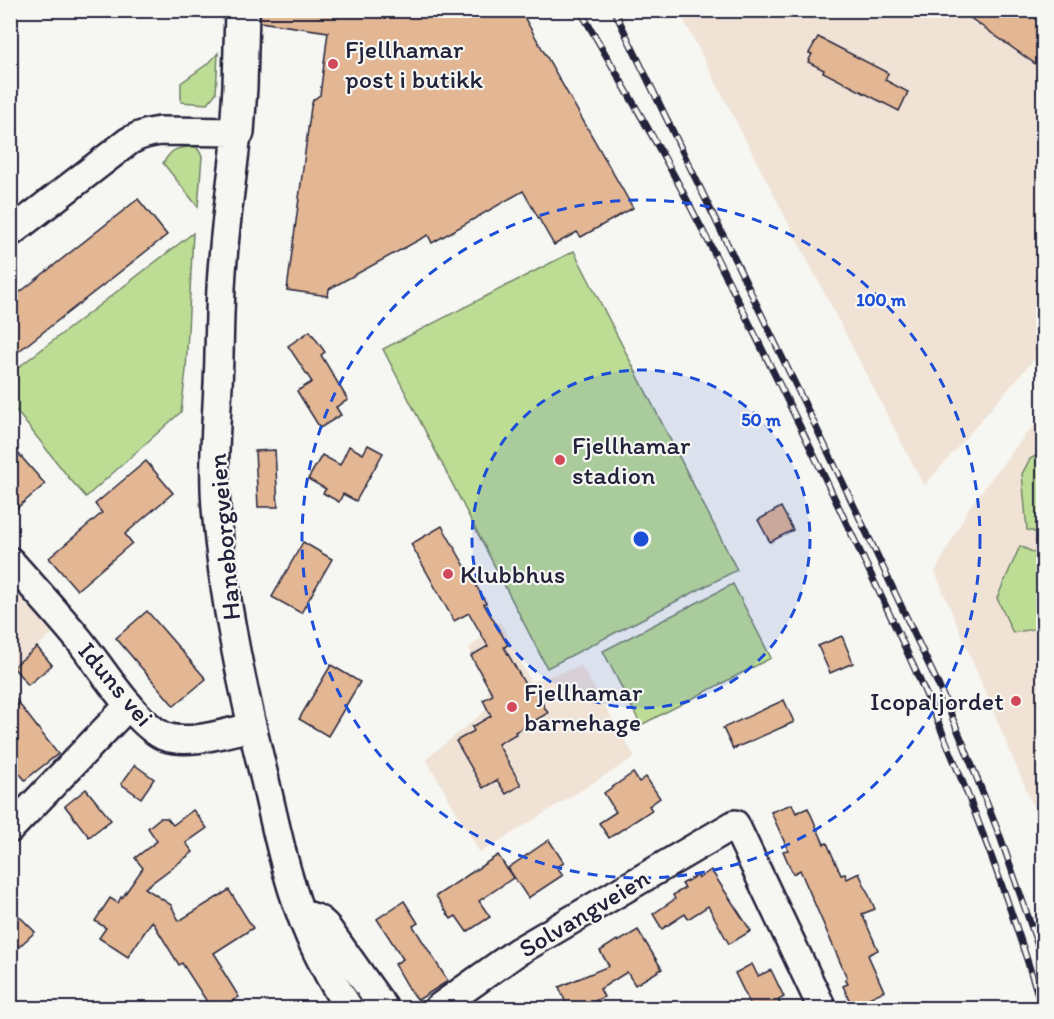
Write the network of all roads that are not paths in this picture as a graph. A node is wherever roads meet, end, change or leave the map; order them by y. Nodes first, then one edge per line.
1 (242, 10) edge
2 (237, 132) junction
3 (10, 232) edge
4 (10, 561) edge
5 (129, 705) junction
6 (252, 727) junction
7 (10, 829) edge
8 (302, 916) junction
9 (349, 1008) edge
10 (384, 1008) edge
11 (438, 1008) edge
12 (822, 1008) edge

1 - 2 main road, Haneborgveien
2 - 3 street
2 - 6 street, Haneborgveien
4 - 5 street, Iduns vei
5 - 6 street, Iduns vei
5 - 7 street
6 - 8 street, Haneborgveien
8 - 9 street, Haneborgveien
8 - 10 street
11 - 12 street, Solvangveien

